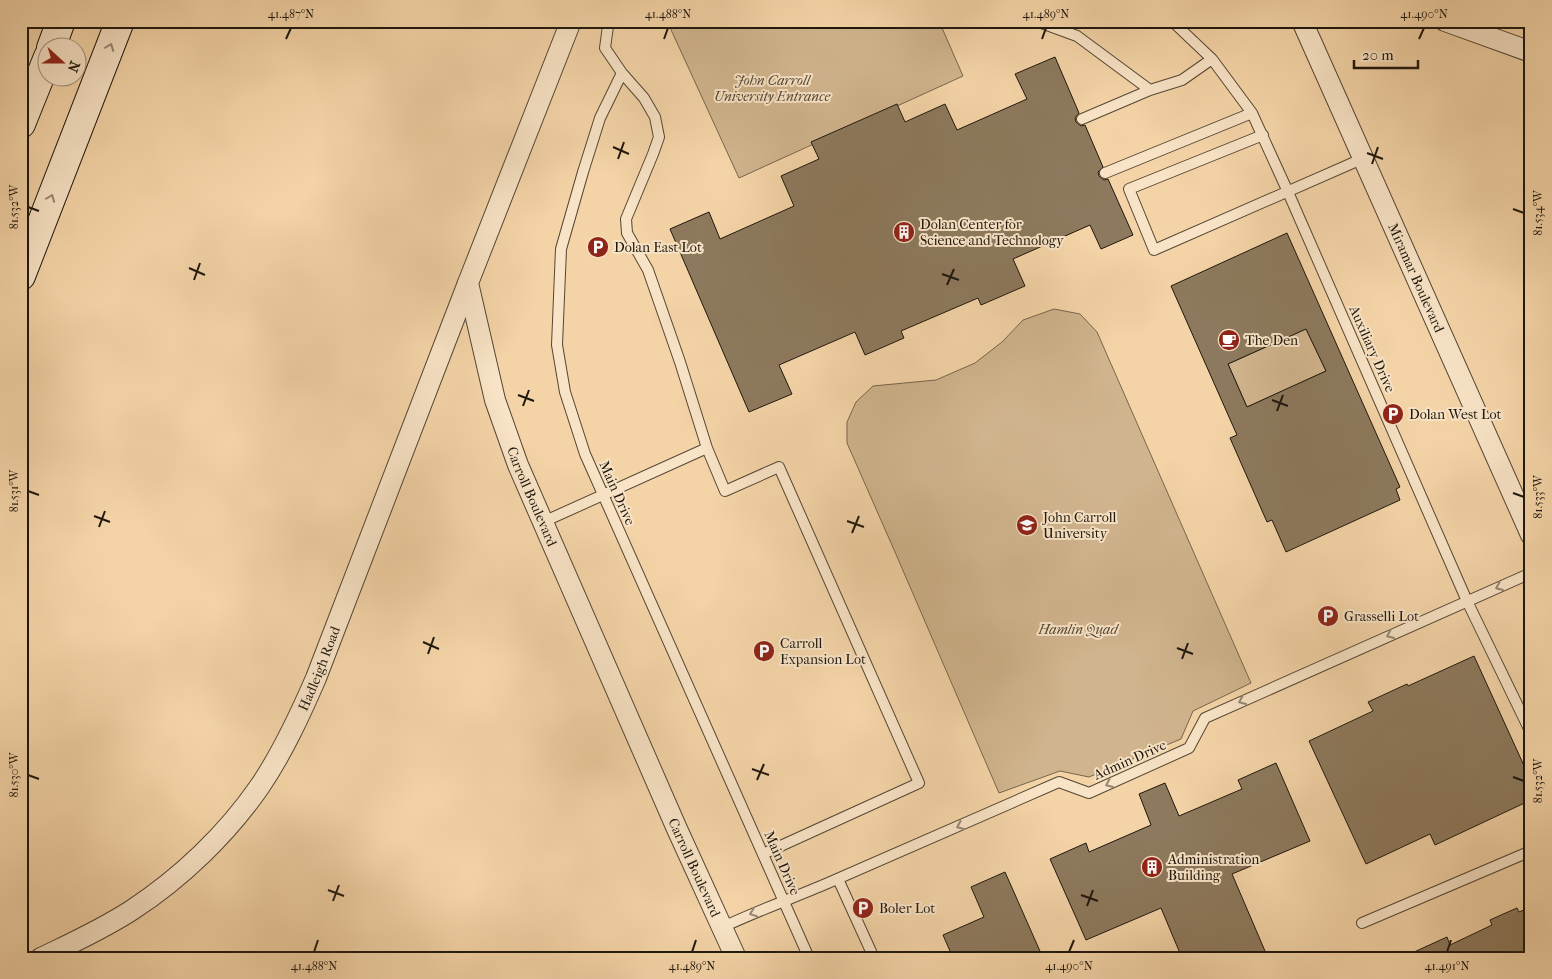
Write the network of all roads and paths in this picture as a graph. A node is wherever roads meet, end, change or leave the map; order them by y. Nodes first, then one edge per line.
1 (61, 21) edge
2 (120, 21) edge
3 (571, 21) edge
4 (610, 21) edge
5 (1036, 21) edge
6 (1172, 21) edge
7 (1302, 21) edge
8 (1445, 21) edge
9 (55, 38) edge
10 (1531, 52) edge
11 (1212, 59) junction
12 (622, 73) junction
13 (38, 82) edge
14 (1150, 90) junction
15 (1252, 114) junction
16 (1082, 119) dead end
17 (21, 124) edge
18 (1262, 135) junction
19 (1364, 158) junction
20 (1106, 173) dead end
21 (1288, 192) junction
22 (21, 276) edge
23 (468, 283) junction
24 (707, 448) junction
25 (603, 495) junction
26 (543, 522) junction
27 (1531, 535) edge
28 (1531, 573) edge
29 (1467, 601) junction
30 (1531, 734) edge
31 (1531, 851) edge
32 (763, 854) junction
33 (838, 879) junction
34 (785, 901) junction
35 (1362, 923) dead end
36 (723, 927) junction
37 (41, 958) edge
38 (736, 958) edge
39 (809, 958) edge
40 (874, 958) edge

1 - 9 main road
22 -> 2 main road
3 - 23 street
4 - 12 lane
5 - 14 lane
6 - 11 lane, Auxiliary Drive
7 - 19 street, Miramar Boulevard
8 - 10 street
11 - 14 lane
11 - 15 lane, Auxiliary Drive
12 - 24 lane
12 - 25 lane, Main Drive
13 - 17 main road
14 - 16 lane
15 - 18 lane, Auxiliary Drive
15 - 20 lane
18 - 21 lane, Auxiliary Drive
18 - 21 lane
19 - 21 lane
19 - 27 street, Miramar Boulevard
21 - 29 lane, Auxiliary Drive
23 - 26 street, Carroll Boulevard
23 - 37 street, Hadleigh Road
24 - 25 lane
24 - 32 lane
25 - 26 lane
25 - 32 lane, Main Drive
26 - 36 street, Carroll Boulevard
28 -> 29 lane, Admin Drive
29 - 30 lane, Auxiliary Drive
29 -> 33 lane, Admin Drive
31 - 35 lane
32 - 34 lane, Main Drive
33 - 34 lane, Admin Drive
33 - 40 lane
34 -> 36 lane, Admin Drive
34 - 39 lane, Main Drive
36 - 38 street, Carroll Boulevard

